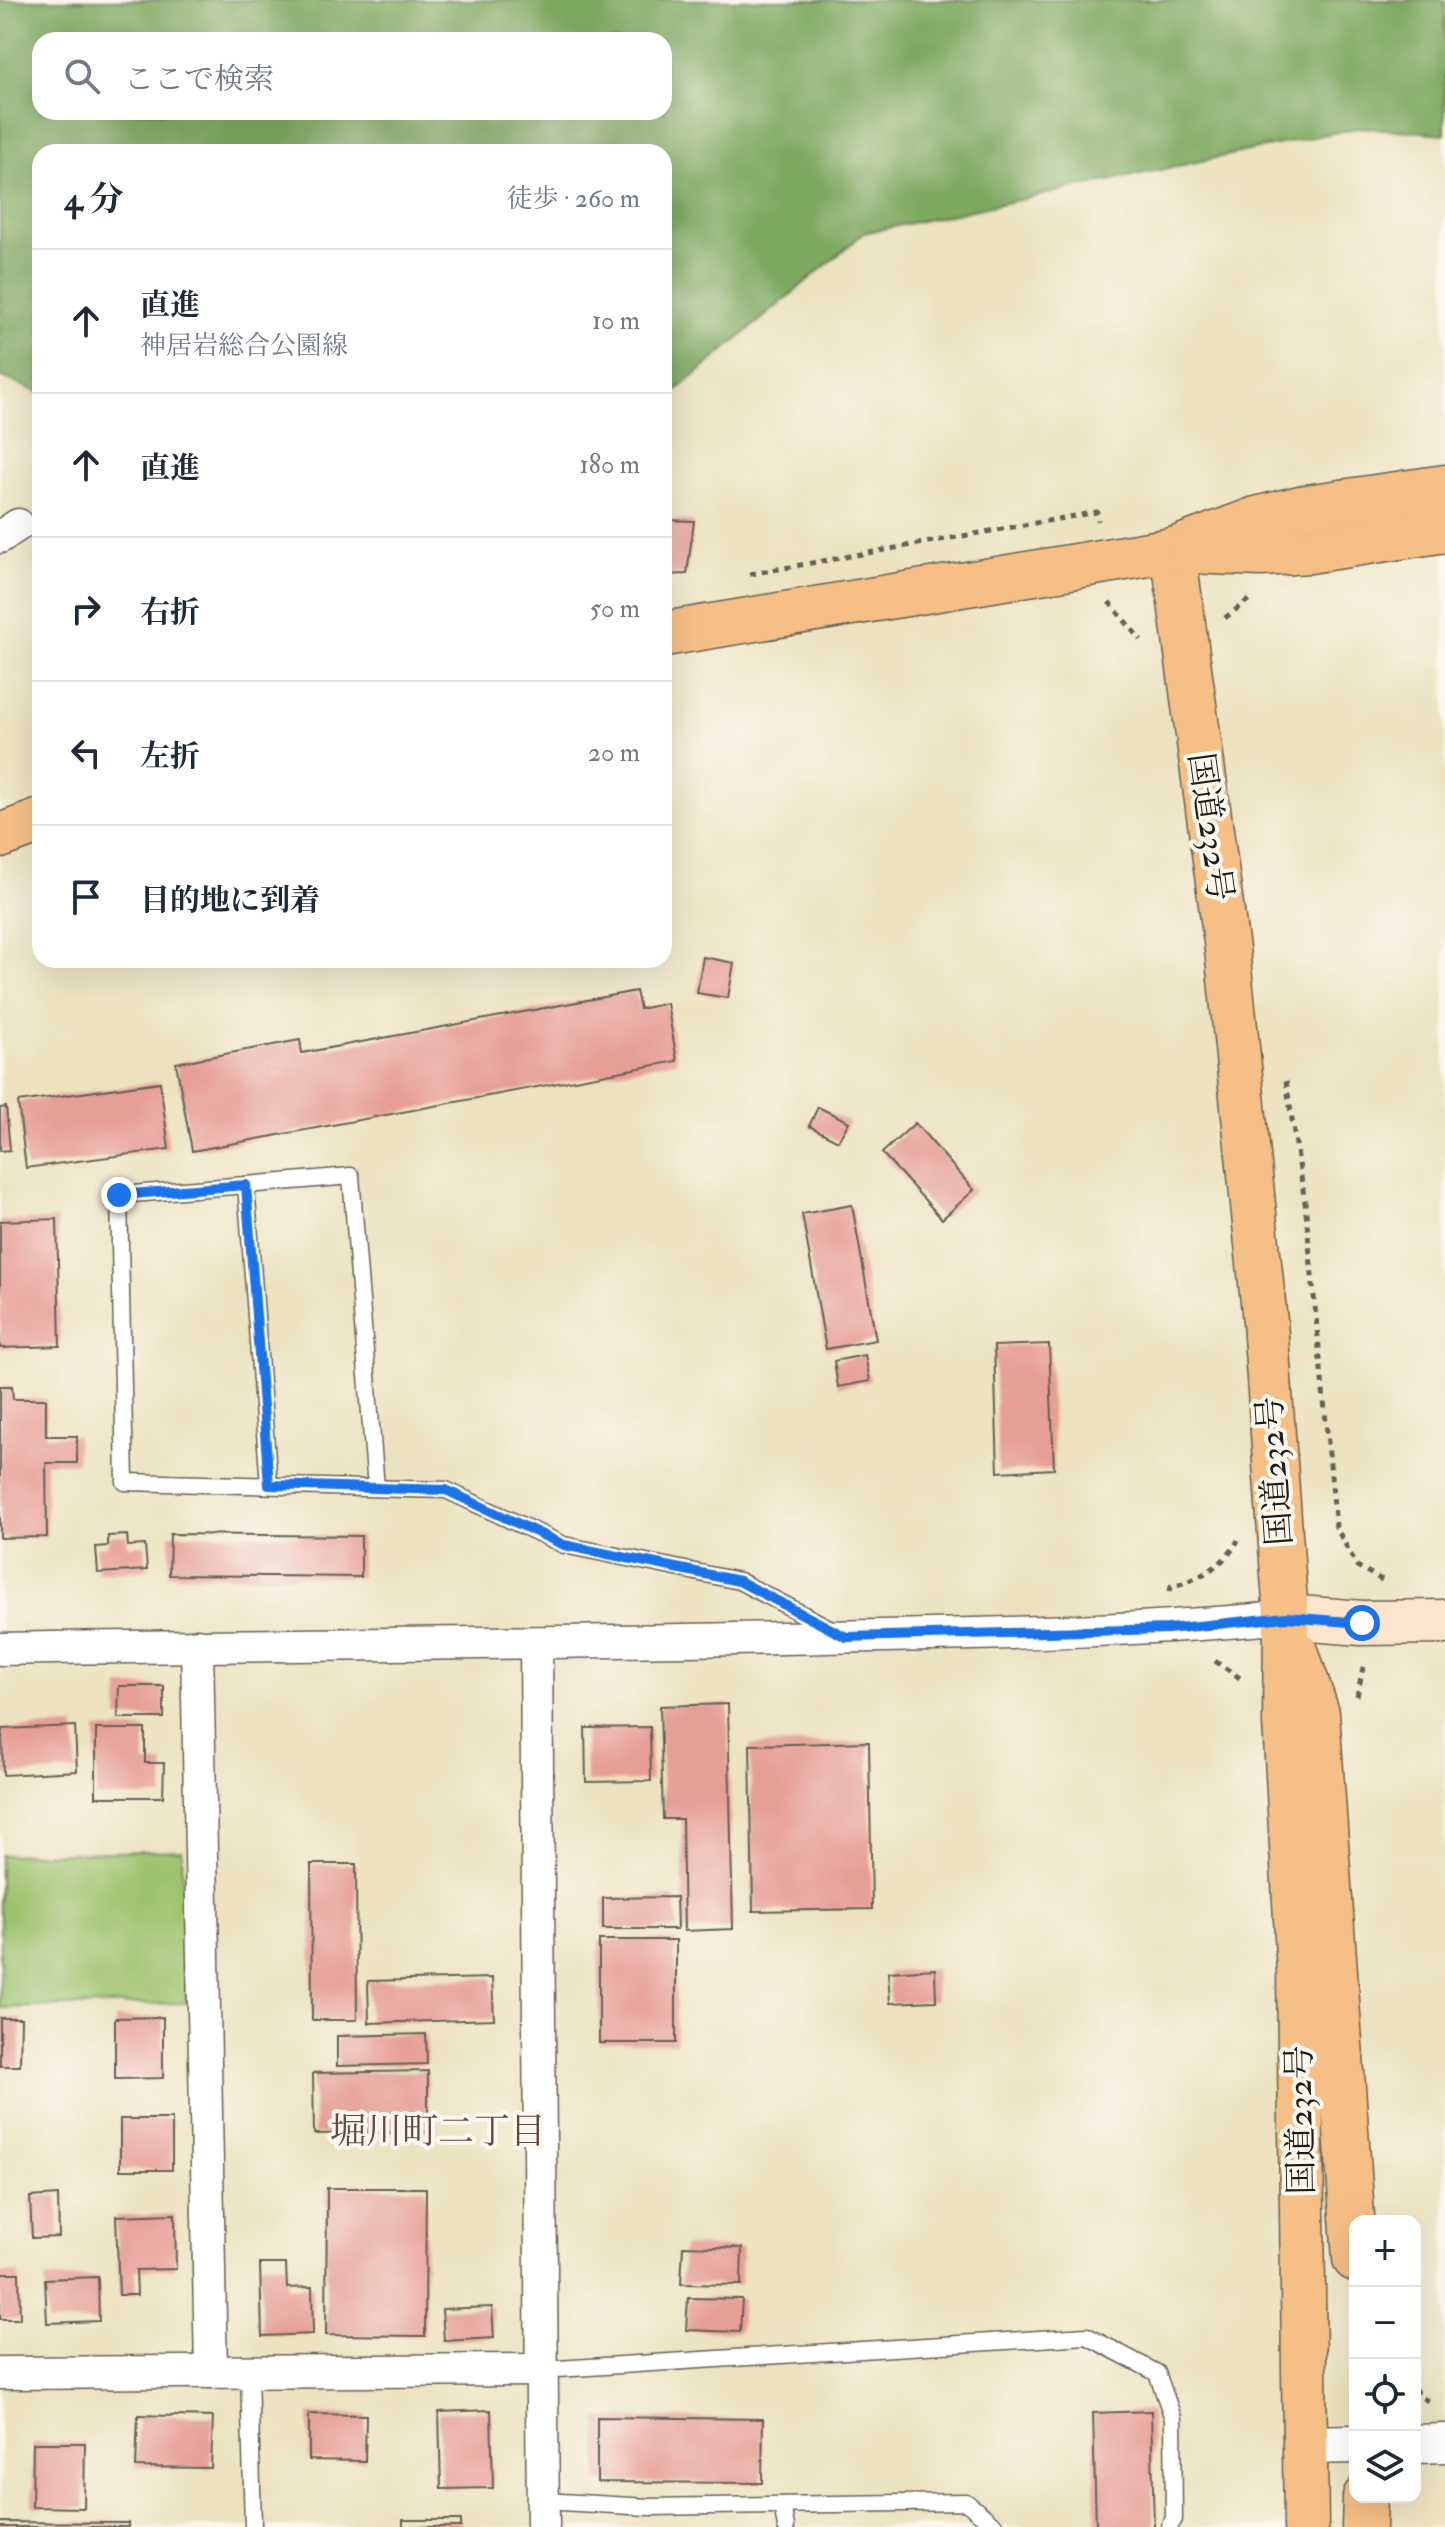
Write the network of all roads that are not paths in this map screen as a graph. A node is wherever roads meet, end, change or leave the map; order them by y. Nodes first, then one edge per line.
1 (1445, 487) edge
2 (1445, 530) edge
3 (1173, 550) junction
4 (672, 633) edge
5 (32, 824) edge
6 (0, 836) edge
7 (246, 1185) junction
8 (269, 1485) junction
9 (376, 1488) junction
10 (1286, 1617) junction
11 (1445, 1622) edge
12 (846, 1637) junction
13 (536, 1644) junction
14 (197, 1645) junction
15 (0, 1649) edge
16 (1352, 2215) edge
17 (541, 2370) junction
18 (249, 2371) junction
19 (211, 2372) junction
20 (0, 2373) edge
21 (1445, 2443) edge
22 (1349, 2444) edge
23 (1421, 2444) edge
24 (1307, 2445) junction
25 (1365, 2503) edge
26 (782, 2505) junction
27 (543, 2514) edge
28 (253, 2527) edge
29 (786, 2527) edge
30 (996, 2527) edge
31 (1169, 2527) edge
32 (1306, 2527) edge
33 (1364, 2527) edge

1 - 3 highway
2 - 3 highway
3 - 4 highway
3 - 10 highway, 国道232号
5 - 6 highway
7 - 8 lane
7 - 8 lane
7 - 9 lane
8 - 9 lane
9 - 12 lane
10 - 11 main road
10 - 12 street
10 - 16 highway, 国道232号
10 - 24 highway, 国道232号
12 - 13 street
13 - 14 street
13 - 17 street
14 - 15 street
14 - 19 street
17 - 18 street
17 - 27 street
17 - 31 lane
18 - 19 street
18 - 28 lane
19 - 20 street
21 - 23 street
22 - 24 street
24 - 32 highway, 国道232号
25 - 33 highway
26 - 27 lane
26 - 29 lane
26 - 30 lane

